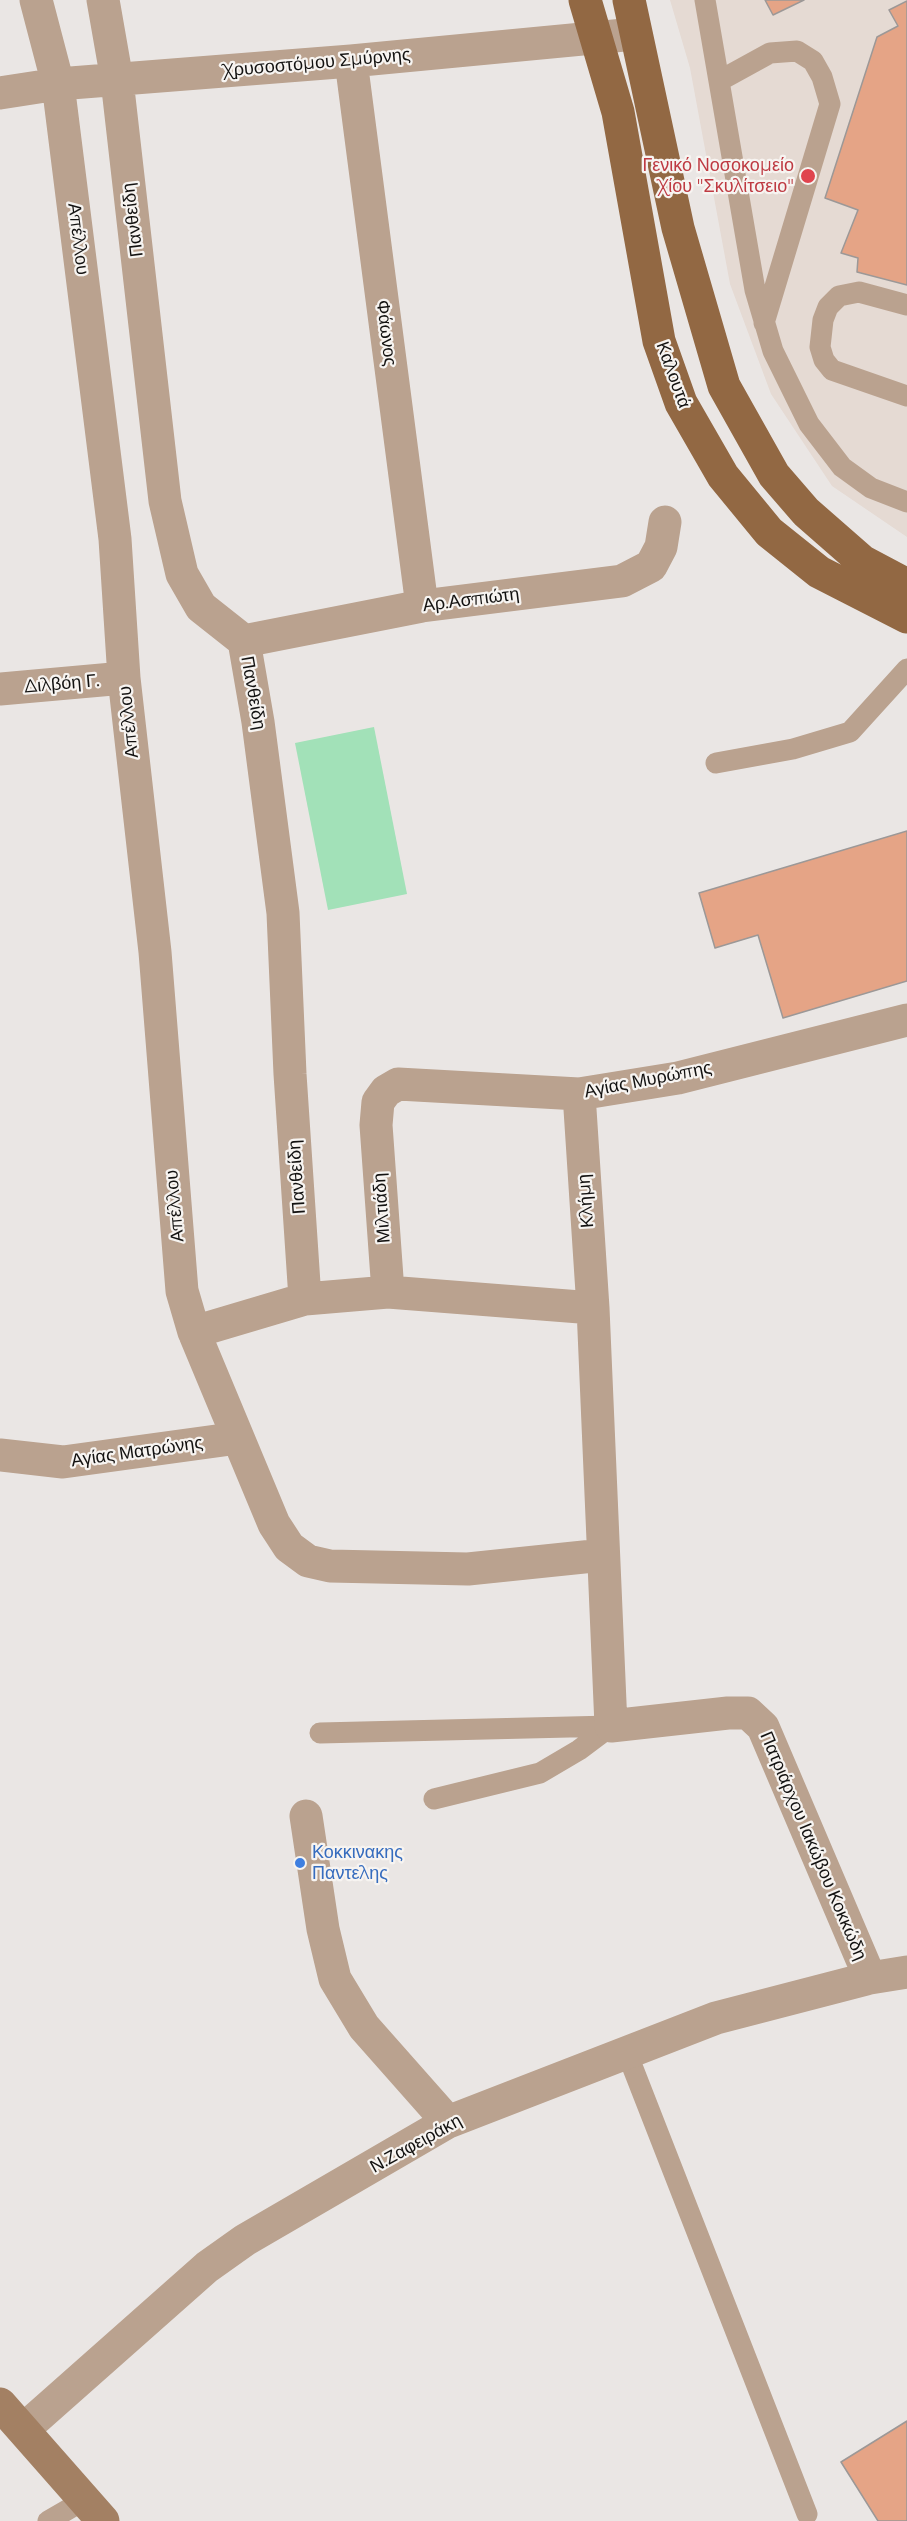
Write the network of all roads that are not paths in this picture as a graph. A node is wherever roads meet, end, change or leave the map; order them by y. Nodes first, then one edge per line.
1 (36, 0) edge
2 (103, 0) edge
3 (585, 0) edge
4 (628, 0) edge
5 (705, 0) edge
6 (635, 34) junction
7 (594, 36) junction
8 (351, 61) junction
9 (117, 80) junction
10 (719, 81) junction
11 (58, 84) junction
12 (0, 93) edge
13 (907, 304) edge
14 (764, 323) junction
15 (907, 396) edge
16 (907, 502) edge
17 (665, 522) dead end
18 (907, 585) edge
19 (422, 606) junction
20 (907, 617) edge
21 (244, 641) junction
22 (907, 669) edge
23 (124, 678) junction
24 (0, 689) edge
25 (716, 763) dead end
26 (907, 1020) edge
27 (579, 1094) junction
28 (376, 1125) joint
29 (388, 1292) junction
30 (305, 1299) junction
31 (593, 1308) junction
32 (194, 1332) junction
33 (238, 1438) junction
34 (0, 1455) edge
35 (603, 1555) junction
36 (611, 1726) junction
37 (320, 1733) dead end
38 (434, 1799) dead end
39 (306, 1816) dead end
40 (907, 1972) edge
41 (870, 1978) junction
42 (627, 2053) junction
43 (448, 2122) junction
44 (0, 2404) edge
45 (24, 2429) junction
46 (94, 2510) edge
47 (807, 2514) dead end
48 (48, 2521) edge

1 - 11 street, Απέλλου
2 - 9 street, Πανθείδη
3 - 7 main road, Καλουτά
4 - 6 main road
5 - 10 lane
6 - 7 street, Χρυσοστόμου Σμύρνης
6 - 18 main road
7 - 8 street, Χρυσοστόμου Σμύρνης
7 - 20 main road, Καλουτά
8 - 9 street, Χρυσοστόμου Σμύρνης
8 - 19 street, Φάωνος
9 - 11 street, Χρυσοστόμου Σμύρνης
9 - 21 street, Πανθείδη
10 - 14 lane
10 - 14 lane
11 - 12 street, Χρυσοστόμου Σμύρνης
11 - 23 street, Απέλλου
13 - 15 lane
14 - 16 lane
17 - 19 street, Αρ.Ασπιώτη
19 - 21 street, Αρ.Ασπιώτη
21 - 30 street, Πανθείδη
22 - 25 lane
23 - 24 street, Διλβόη Γ.
23 - 32 street, Απέλλου
26 - 27 street, Αγίας Μυρώπης
27 - 28 street, Αγίας Μυρώπης
27 - 31 street, Κλήμη
28 - 29 street, Μιλτιάδη
29 - 30 street
29 - 31 street
30 - 32 street
31 - 35 street
32 - 33 street, Απέλλου
33 - 34 street, Αγίας Ματρώνης
33 - 35 street, Απέλλου
35 - 36 street
36 - 37 lane, Πατριάρχου Ιακώβου Κοκκώδη
36 - 38 lane
36 - 41 street, Πατριάρχου Ιακώβου Κοκκώδη
39 - 43 street
40 - 41 street, Ν.Ζαφειράκη
41 - 42 street, Ν.Ζαφειράκη
42 - 43 street, Ν.Ζαφειράκη
42 - 47 lane
43 - 45 street, Ν.Ζαφειράκη
44 - 45 main road
45 - 46 main road
46 - 48 lane

